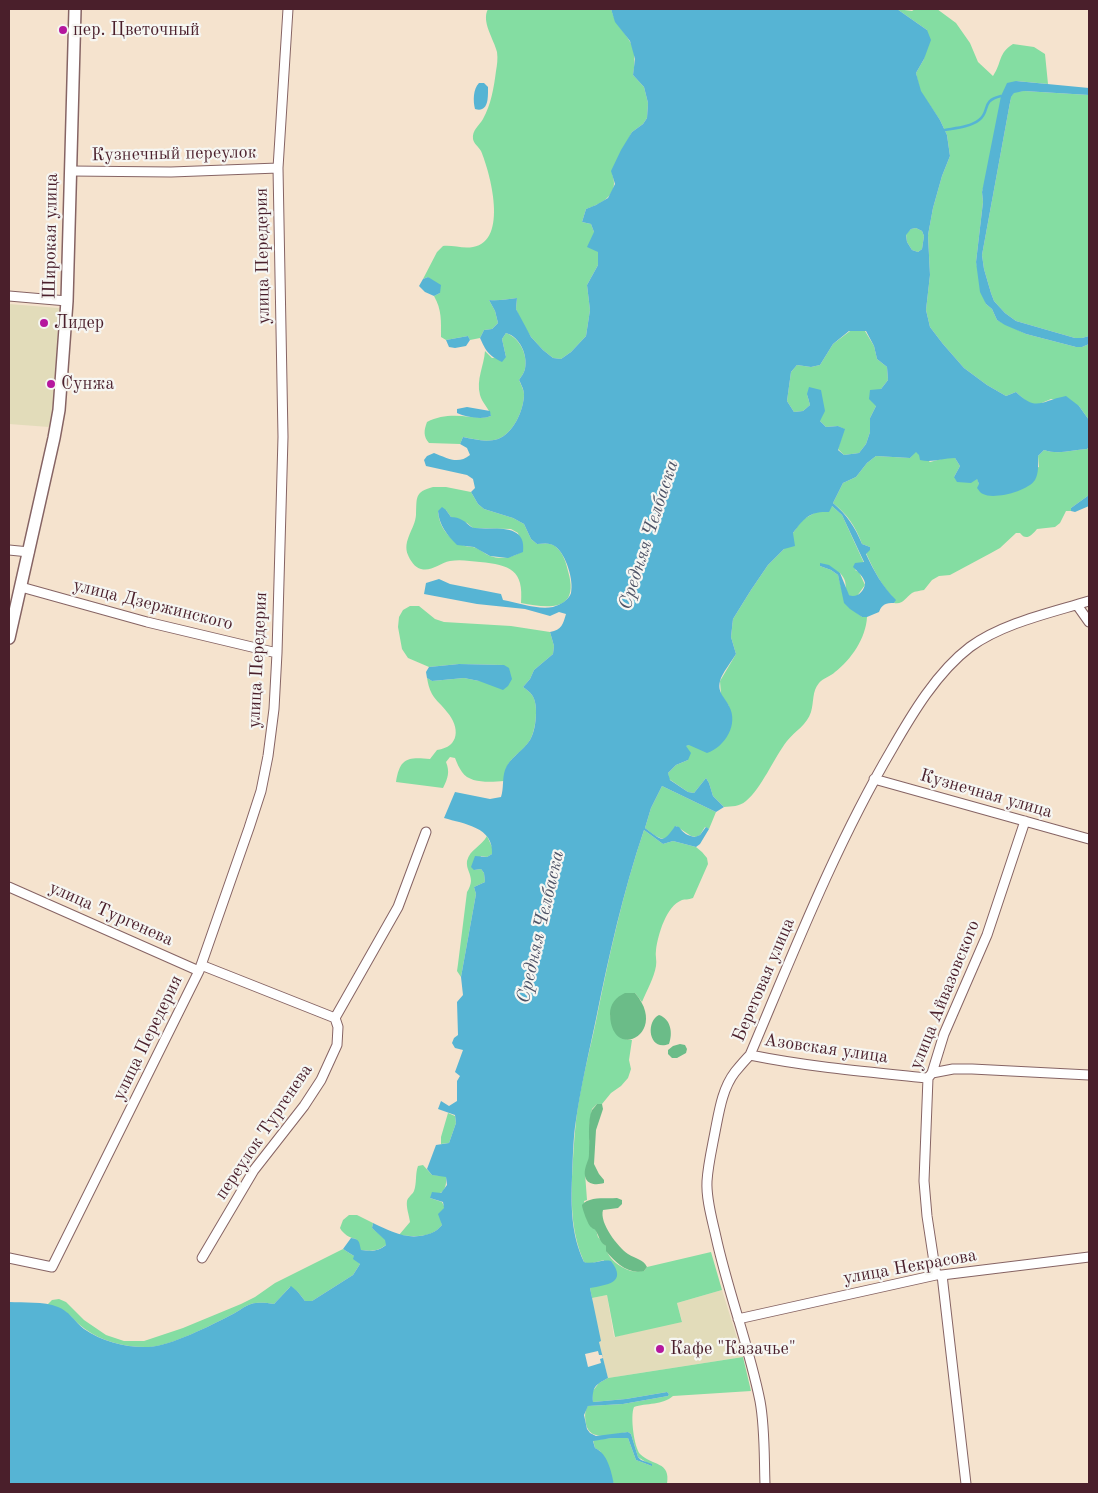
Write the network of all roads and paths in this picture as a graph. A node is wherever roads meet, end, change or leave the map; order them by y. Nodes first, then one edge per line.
1 (75, 9) edge
2 (288, 9) edge
3 (278, 168) junction
4 (71, 171) junction
5 (9, 296) edge
6 (67, 301) junction
7 (9, 550) edge
8 (29, 552) junction
9 (21, 587) junction
10 (1089, 601) edge
11 (1077, 605) junction
12 (1089, 622) edge
13 (9, 638) edge
14 (277, 653) junction
15 (874, 779) junction
16 (1024, 821) junction
17 (426, 832) dead end
18 (1089, 839) edge
19 (9, 887) edge
20 (200, 968) junction
21 (335, 1018) junction
22 (750, 1055) junction
23 (930, 1075) junction
24 (1089, 1075) edge
25 (1089, 1256) edge
26 (9, 1258) edge
27 (202, 1258) dead end
28 (939, 1275) junction
29 (738, 1319) junction
30 (765, 1484) edge
31 (966, 1484) edge

1 - 4 street, Широкая улица
2 - 3 street, улица Передерия
3 - 4 street, Кузнечный переулок
3 - 14 street, улица Передерия
4 - 6 street, Широкая улица
5 - 6 street
6 - 8 street, Широкая улица
7 - 8 street
8 - 9 street, Широкая улица
9 - 13 street, Широкая улица
9 - 14 street, улица Дзержинского
10 - 11 street, Береговая улица
11 - 12 street
11 - 15 street, Береговая улица
14 - 20 street, улица Передерия
15 - 16 street, Кузнечная улица
15 - 22 street, Береговая улица
16 - 18 street, Кузнечная улица
16 - 23 street, улица Айвазовского
17 - 21 street
19 - 20 street, улица Тургенева
20 - 21 street, улица Тургенева
20 - 26 street, улица Передерия
21 - 27 street, переулок Тургенева
22 - 23 street, Азовская улица
22 - 29 street, Береговая улица
23 - 24 street, Азовская улица
23 - 28 street, улица Айвазовского
25 - 28 street, улица Некрасова
28 - 29 street, улица Некрасова
28 - 31 street, улица Айвазовского
29 - 30 street, Береговая улица

